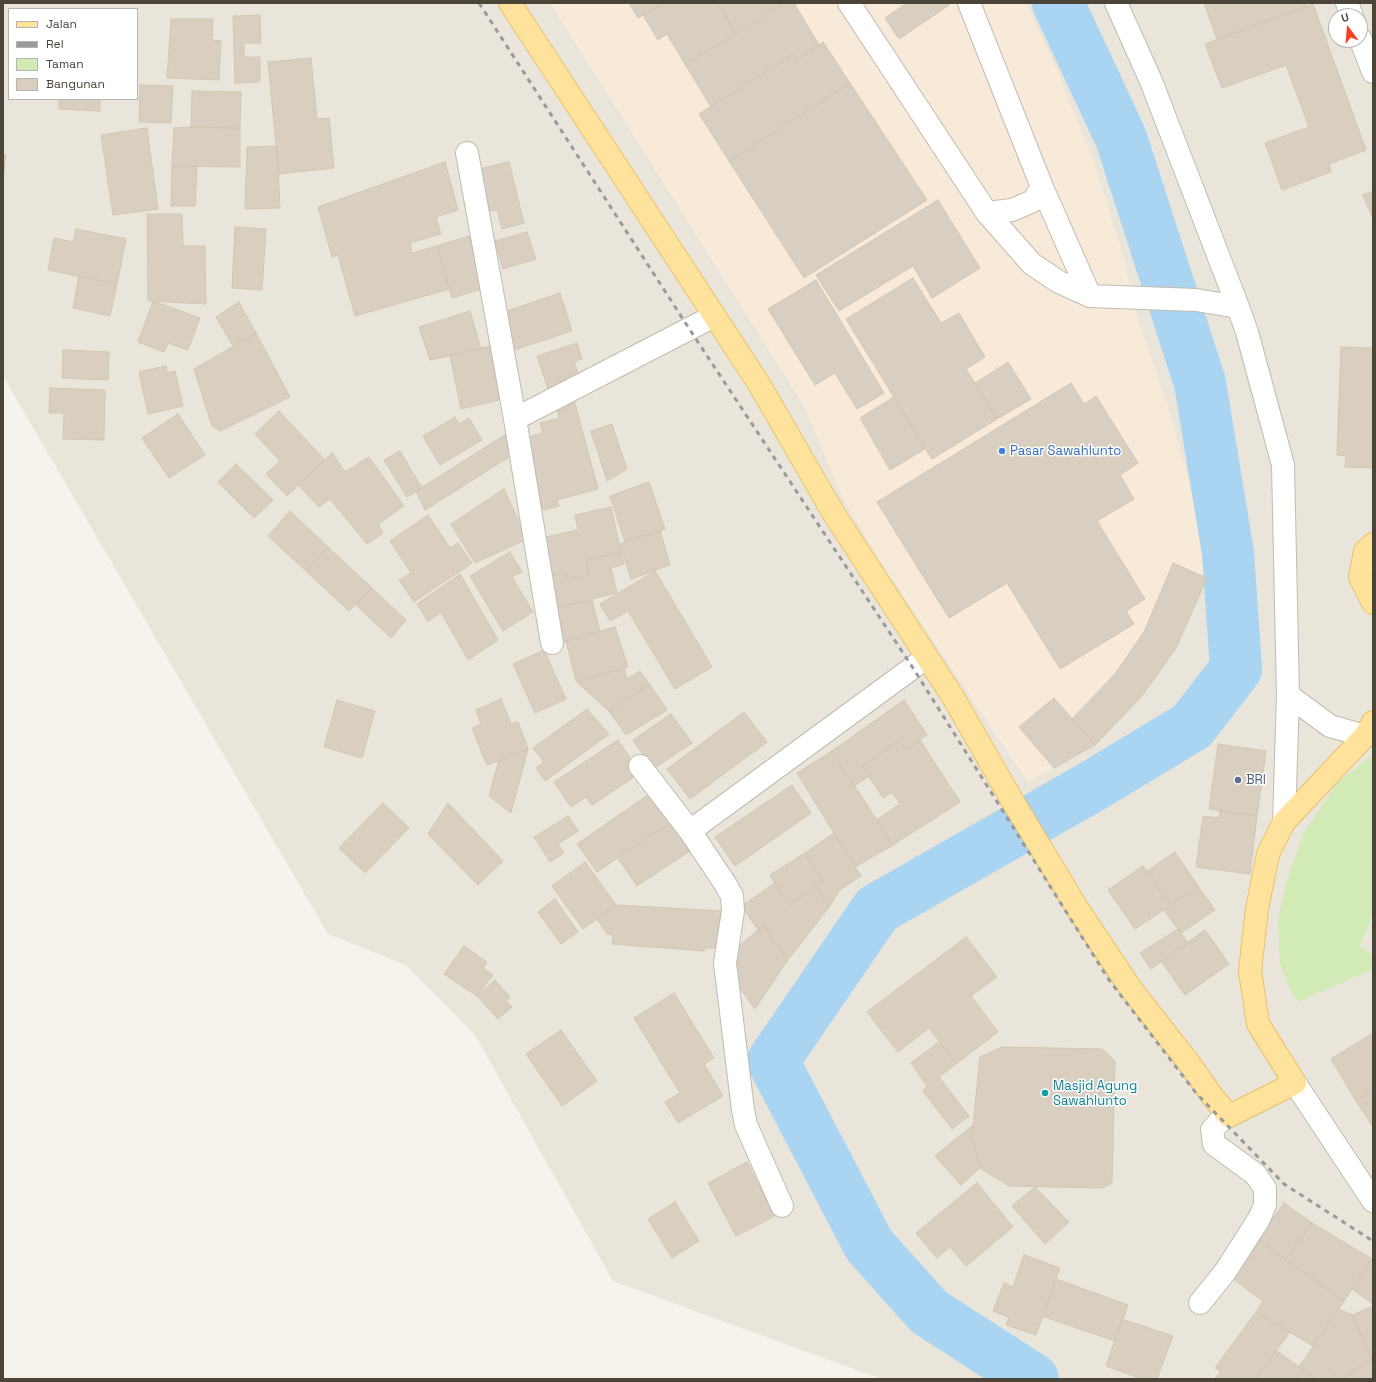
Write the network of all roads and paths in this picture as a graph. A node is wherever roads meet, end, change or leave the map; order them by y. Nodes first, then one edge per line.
1 (510, 3) edge
2 (849, 3) edge
3 (969, 3) edge
4 (1116, 3) edge
5 (1364, 48) edge
6 (1373, 72) edge
7 (466, 153) dead end
8 (1042, 187) junction
9 (987, 213) junction
10 (1099, 296) junction
11 (1238, 306) junction
12 (714, 316) junction
13 (515, 419) junction
14 (1373, 544) edge
15 (1373, 603) edge
16 (552, 643) dead end
17 (926, 658) junction
18 (1288, 695) junction
19 (1369, 729) edge
20 (640, 766) dead end
21 (1284, 822) junction
22 (690, 831) junction
23 (1295, 1083) junction
24 (1229, 1116) junction
25 (1373, 1201) edge
26 (782, 1206) dead end
27 (1200, 1303) dead end

1 - 12 main road
2 - 9 street
3 - 8 street
4 - 11 street
5 - 6 street
7 - 13 street
8 - 9 street
8 - 10 street
9 - 10 street
10 - 11 street
11 - 18 street
12 - 13 street
12 - 17 main road
13 - 16 street
14 - 15 main road
17 - 22 street
17 - 24 main road
18 - 19 street
18 - 21 street
19 - 21 main road
20 - 22 street
21 - 23 main road
22 - 26 street
23 - 24 main road
23 - 25 street
24 - 27 street

